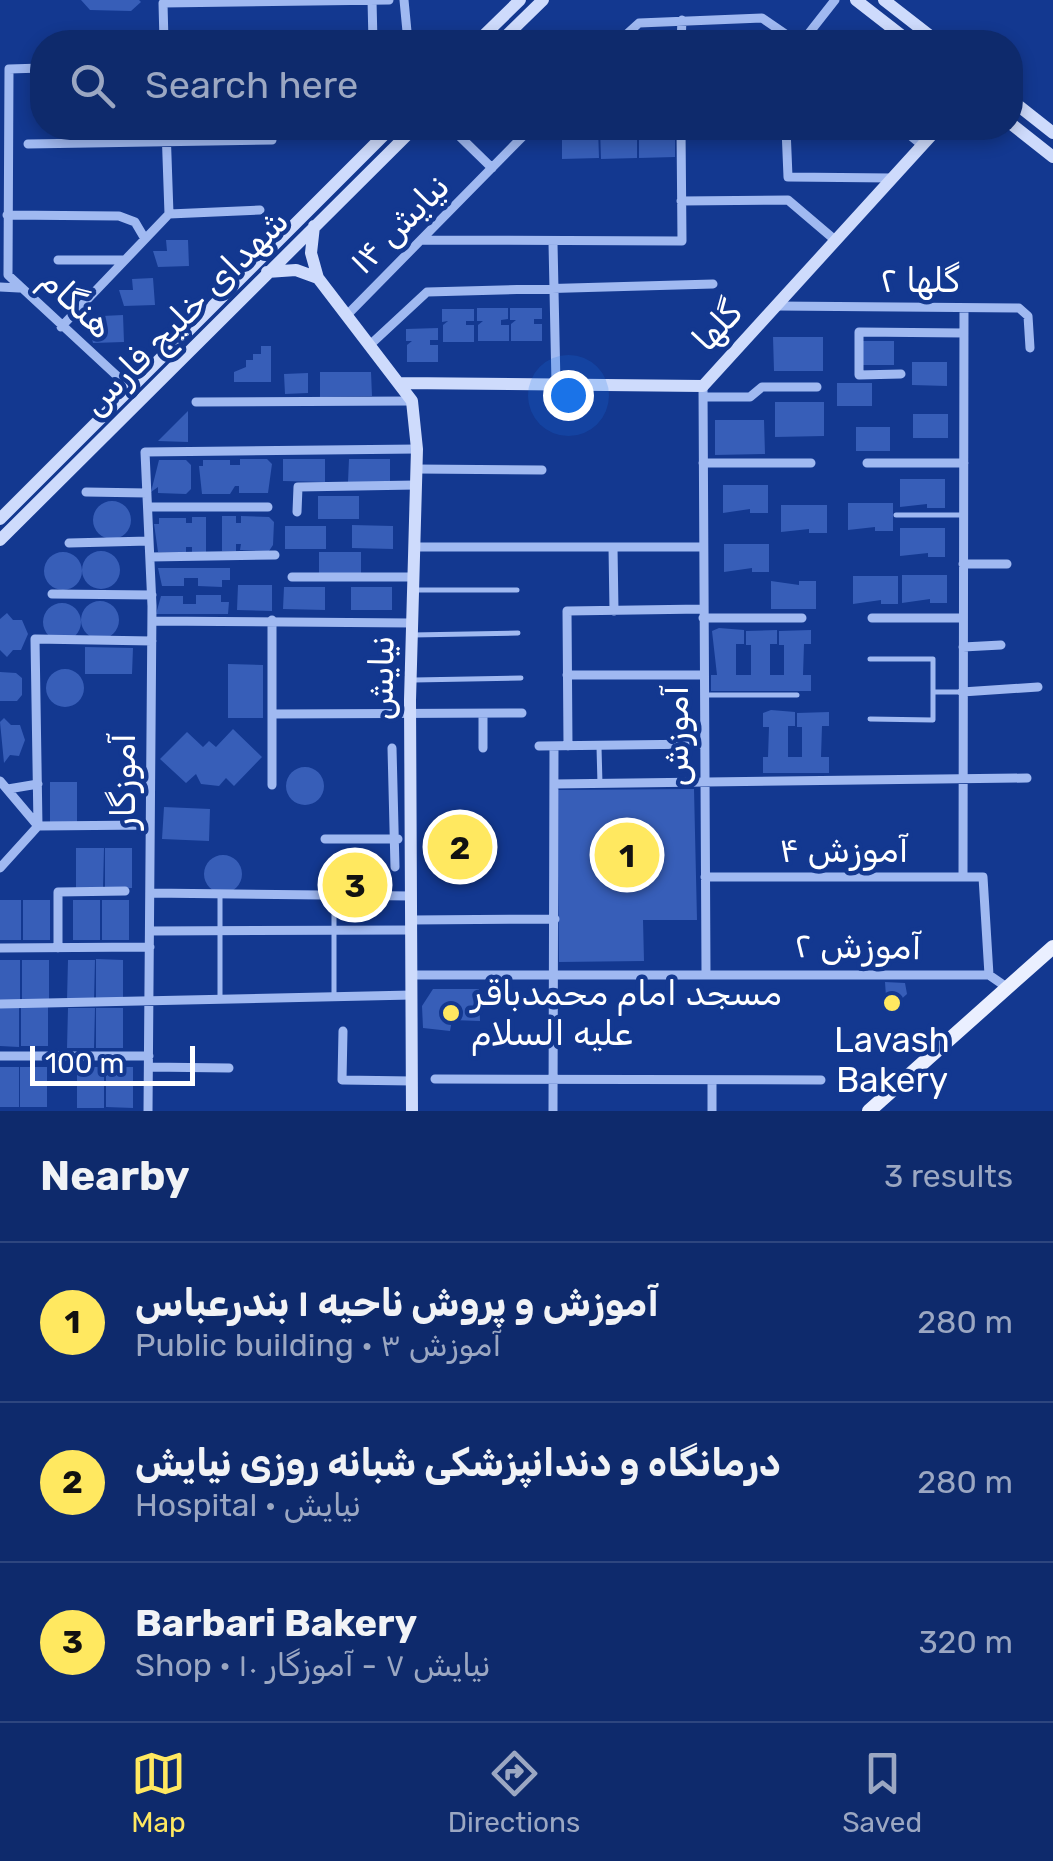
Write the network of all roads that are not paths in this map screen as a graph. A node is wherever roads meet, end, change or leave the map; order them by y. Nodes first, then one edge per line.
1 (372, 0) edge
2 (389, 0) edge
3 (404, 0) edge
4 (520, 0) edge
5 (543, 0) edge
6 (835, 0) edge
7 (856, 0) edge
8 (884, 0) edge
9 (682, 20) junction
10 (164, 30) edge
11 (373, 30) edge
12 (407, 30) edge
13 (489, 30) edge
14 (513, 30) edge
15 (631, 30) edge
16 (682, 30) edge
17 (781, 30) edge
18 (810, 30) edge
19 (895, 30) edge
20 (923, 30) edge
21 (30, 68) edge
22 (1023, 109) edge
23 (1023, 133) edge
24 (1053, 133) edge
25 (166, 140) junction
26 (272, 140) dead end
27 (379, 140) edge
28 (402, 140) edge
29 (464, 140) edge
30 (519, 140) edge
31 (681, 140) edge
32 (786, 140) edge
33 (916, 140) edge
34 (927, 140) edge
35 (28, 144) dead end
36 (922, 145) junction
37 (1053, 157) edge
38 (492, 168) junction
39 (788, 177) junction
40 (892, 178) junction
41 (4, 190) edge
42 (788, 200) junction
43 (681, 201) junction
44 (260, 210) dead end
45 (169, 214) junction
46 (6, 215) junction
47 (314, 226) junction
48 (145, 238) junction
49 (422, 240) junction
50 (835, 240) junction
51 (552, 243) junction
52 (58, 260) dead end
53 (124, 260) junction
54 (266, 272) junction
55 (318, 278) junction
56 (713, 284) dead end
57 (0, 287) edge
58 (18, 288) junction
59 (554, 290) junction
60 (777, 306) junction
61 (964, 308) junction
62 (348, 314) junction
63 (61, 327) junction
64 (964, 333) junction
65 (372, 343) junction
66 (1030, 348) dead end
67 (901, 374) dead end
68 (400, 384) junction
69 (556, 384) junction
70 (817, 386) dead end
71 (130, 388) junction
72 (704, 391) junction
73 (412, 401) junction
74 (196, 402) dead end
75 (417, 449) junction
76 (703, 463) junction
77 (810, 463) dead end
78 (867, 463) dead end
79 (964, 463) junction
80 (416, 469) junction
81 (542, 470) dead end
82 (416, 486) junction
83 (38, 491) junction
84 (86, 492) dead end
85 (147, 493) junction
86 (268, 506) dead end
87 (148, 507) junction
88 (20, 510) junction
89 (297, 512) dead end
90 (896, 515) dead end
91 (963, 515) junction
92 (0, 520) edge
93 (0, 540) edge
94 (149, 541) junction
95 (69, 543) dead end
96 (703, 546) junction
97 (414, 547) junction
98 (613, 547) junction
99 (275, 555) dead end
100 (150, 557) junction
101 (963, 564) junction
102 (1007, 564) dead end
103 (292, 577) dead end
104 (414, 583) junction
105 (517, 590) dead end
106 (52, 594) dead end
107 (152, 596) junction
108 (614, 610) junction
109 (703, 614) junction
110 (802, 618) dead end
111 (872, 618) dead end
112 (963, 618) junction
113 (272, 620) junction
114 (152, 621) junction
115 (412, 629) junction
116 (518, 633) dead end
117 (152, 640) junction
118 (1001, 645) dead end
119 (963, 647) junction
120 (870, 660) dead end
121 (567, 675) junction
122 (703, 675) junction
123 (521, 678) dead end
124 (411, 680) junction
125 (1038, 687) dead end
126 (933, 692) junction
127 (962, 692) junction
128 (703, 695) junction
129 (797, 695) dead end
130 (522, 713) dead end
131 (272, 714) junction
132 (483, 714) junction
133 (410, 717) junction
134 (870, 719) dead end
135 (703, 744) junction
136 (539, 746) dead end
137 (554, 746) junction
138 (568, 746) junction
139 (599, 746) junction
140 (392, 748) dead end
141 (484, 748) dead end
142 (1027, 778) dead end
143 (962, 781) junction
144 (704, 783) junction
145 (38, 784) junction
146 (554, 784) junction
147 (600, 784) junction
148 (4, 785) edge
149 (272, 785) dead end
150 (150, 825) junction
151 (38, 826) junction
152 (325, 839) dead end
153 (394, 839) junction
154 (411, 839) junction
155 (395, 867) dead end
156 (0, 868) edge
157 (705, 877) junction
158 (963, 877) junction
159 (126, 891) dead end
160 (150, 893) junction
161 (220, 894) junction
162 (334, 895) junction
163 (411, 896) junction
164 (555, 919) junction
165 (412, 925) junction
166 (221, 931) junction
167 (334, 931) junction
168 (150, 932) junction
169 (1053, 947) edge
170 (0, 948) edge
171 (58, 948) junction
172 (150, 948) junction
173 (706, 972) junction
174 (555, 974) junction
175 (412, 975) junction
176 (989, 975) junction
177 (1005, 986) junction
178 (334, 995) junction
179 (412, 995) junction
180 (220, 996) junction
181 (149, 1000) junction
182 (0, 1004) edge
183 (342, 1031) dead end
184 (0, 1056) edge
185 (149, 1062) junction
186 (229, 1068) dead end
187 (434, 1079) dead end
188 (412, 1080) junction
189 (554, 1080) junction
190 (712, 1080) junction
191 (821, 1080) dead end
192 (148, 1111) edge
193 (412, 1111) edge
194 (553, 1111) edge
195 (712, 1111) edge
196 (869, 1111) edge

1 - 2 street
1 - 10 street
1 - 11 street
3 - 12 street
4 - 13 street
5 - 14 street
6 - 18 street
7 - 19 street
8 - 20 street
9 - 15 street
9 - 16 street
9 - 17 street
21 - 41 street, هنگام
22 - 24 street
23 - 37 street
25 - 26 street
25 - 35 street
25 - 45 street
27 - 71 street, شهدای خلیج فارس
28 - 47 street, شهدای خلیج فارس
29 - 38 street
30 - 38 street, نیایش ۱۴
31 - 43 street
32 - 39 street
33 - 36 street
34 - 36 street, گلها
36 - 40 street, گلها
38 - 49 street, نیایش ۱۴
39 - 40 street
39 - 42 street
40 - 50 street, گلها
41 - 46 street, هنگام
42 - 43 street
42 - 50 street
43 - 51 street
44 - 45 street
45 - 48 street
46 - 48 street
46 - 58 street, هنگام
47 - 54 street, شهدای خلیج فارس
47 - 55 street
48 - 53 street
49 - 51 street
49 - 62 street, نیایش ۱۴
50 - 60 street, گلها
51 - 59 street
52 - 53 street
53 - 63 street
54 - 55 street
54 - 83 street, شهدای خلیج فارس
55 - 62 street, نیایش
56 - 59 street
57 - 58 street
58 - 63 street, هنگام
59 - 65 street
59 - 69 street
60 - 61 street, گلها ۲
60 - 72 street, گلها
61 - 64 street
61 - 66 street, گلها ۲
62 - 65 street, نیایش
63 - 71 street, هنگام
64 - 67 street
64 - 79 street
65 - 68 street, نیایش
68 - 69 street, گلها
68 - 73 street, نیایش
69 - 72 street, گلها
70 - 72 street
71 - 83 street, شهدای خلیج فارس
72 - 76 street, آموزش
73 - 74 street
73 - 75 street, نیایش
75 - 80 street, نیایش
75 - 85 street, آموزگار
76 - 77 street
76 - 96 street, آموزش
78 - 79 street
79 - 91 street
80 - 81 street
80 - 82 street, نیایش
82 - 89 street
82 - 97 street, نیایش
83 - 88 street, شهدای خلیج فارس
84 - 85 street
85 - 87 street, آموزگار
86 - 87 street
87 - 94 street, آموزگار
88 - 92 street, شهدای خلیج فارس
88 - 93 street, شهدای خلیج فارس
90 - 91 lane
91 - 101 street
94 - 95 street
94 - 100 street, آموزگار
96 - 98 street
96 - 109 street, آموزش
97 - 98 street
97 - 104 street, نیایش
98 - 108 street
99 - 100 street
100 - 107 street, آموزگار
101 - 102 street
101 - 112 street
103 - 104 street
104 - 105 lane
104 - 115 street, نیایش
106 - 107 street
107 - 114 street, آموزگار
108 - 109 street
108 - 121 street
109 - 110 street
109 - 122 street, آموزش
111 - 112 street
112 - 119 street
113 - 114 street
113 - 115 street
113 - 131 street
114 - 117 street, آموزگار
115 - 116 lane
115 - 124 street, نیایش
117 - 145 street
117 - 150 street, آموزگار
118 - 119 street
119 - 127 street
120 - 126 lane
121 - 122 street
121 - 138 street
122 - 128 street, آموزش
123 - 124 lane
124 - 133 street, نیایش
125 - 127 street
126 - 127 lane
126 - 134 lane
127 - 143 street
128 - 129 lane
128 - 135 street, آموزش
130 - 132 street
131 - 133 street
131 - 149 street
132 - 133 street
132 - 141 street
133 - 154 street, نیایش
135 - 139 street
135 - 144 street, آموزش
136 - 137 street
137 - 138 street
137 - 146 street
138 - 139 street
139 - 147 lane
140 - 153 street
142 - 143 street
143 - 144 street
143 - 158 street
144 - 147 street
144 - 157 street, آموزش
145 - 148 street
145 - 151 street
146 - 147 street
146 - 164 street
148 - 151 street
150 - 151 street
150 - 160 street, آموزگار
151 - 156 street
152 - 153 street
153 - 154 street
153 - 155 street
154 - 163 street, نیایش
157 - 158 street, آموزش ۴
157 - 173 street, آموزش
158 - 176 street, آموزش ۴
159 - 171 street
160 - 161 street
160 - 168 street, آموزگار
161 - 162 street
161 - 166 lane
162 - 163 street
162 - 167 lane
163 - 165 street, نیایش
164 - 165 street
164 - 174 street
165 - 167 street
165 - 175 street, نیایش
166 - 167 street
166 - 168 street
166 - 180 lane
167 - 178 lane
168 - 172 street, آموزگار
169 - 177 main road
170 - 171 street
171 - 172 street
172 - 181 street, آموزگار
173 - 174 street
173 - 176 street, آموزش ۲
174 - 175 street
174 - 189 street
175 - 179 street, نیایش
176 - 177 street
177 - 196 main road
178 - 179 street
178 - 180 street
179 - 188 street, نیایش
180 - 181 street
181 - 182 street
181 - 185 street, آموزگار
183 - 188 street
184 - 185 street
185 - 186 street
185 - 192 street, آموزگار
187 - 189 street
188 - 193 street, نیایش
189 - 190 street
189 - 194 street
190 - 191 street
190 - 195 street

